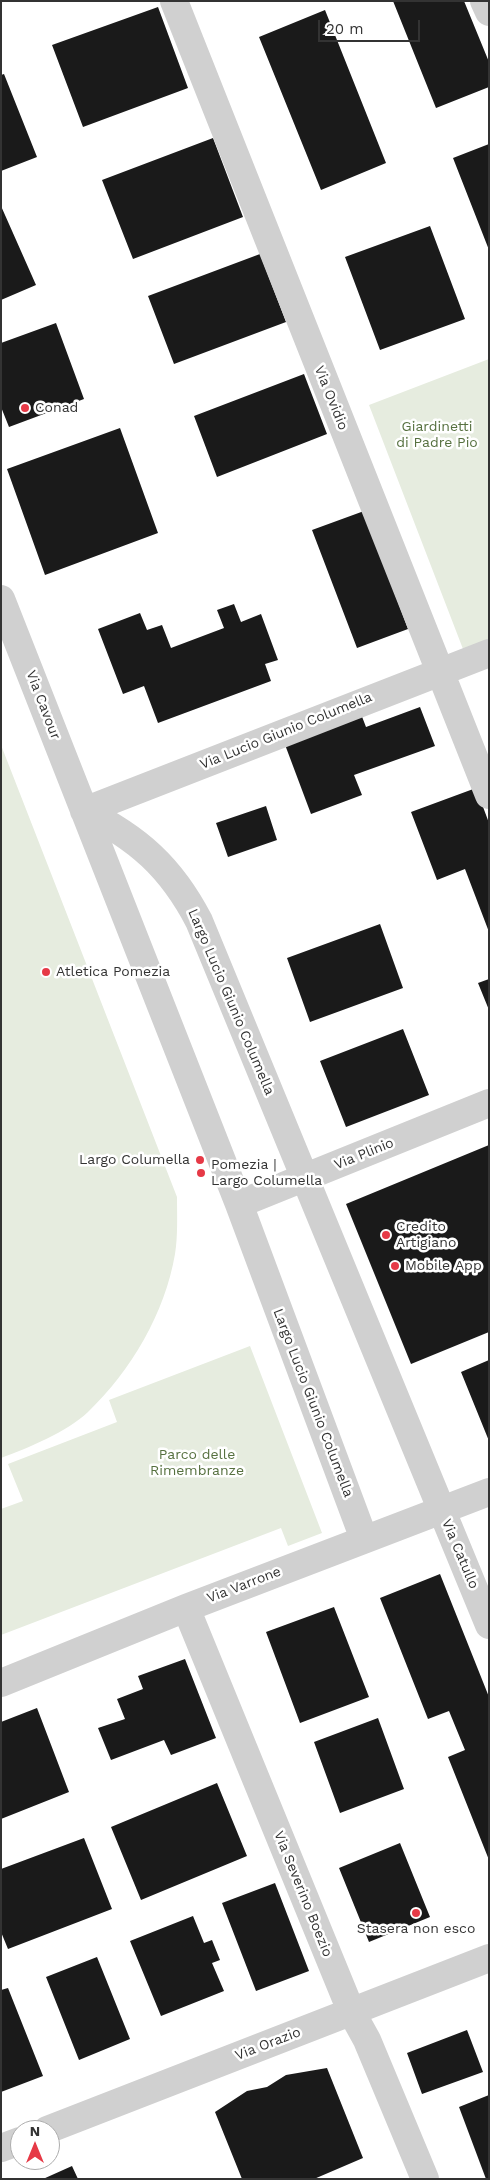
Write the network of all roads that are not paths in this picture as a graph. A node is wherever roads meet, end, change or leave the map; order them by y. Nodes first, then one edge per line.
1 (174, 1) edge
2 (484, 1) edge
3 (489, 12) edge
4 (1, 599) edge
5 (489, 653) edge
6 (439, 671) junction
7 (489, 795) edge
8 (84, 811) junction
9 (489, 1103) edge
10 (303, 1178) junction
11 (239, 1204) junction
12 (489, 1492) edge
13 (442, 1510) junction
14 (364, 1539) junction
15 (186, 1608) junction
16 (489, 1625) edge
17 (1, 1683) edge
18 (489, 1958) edge
19 (351, 2012) junction
20 (60, 2125) edge
21 (425, 2179) edge

1 - 6 street, Via Ovidio
2 - 3 street
4 - 8 street, Via Cavour
5 - 6 street, Via Lucio Giunio Columella
6 - 7 street, Via Ovidio
6 - 8 street, Via Lucio Giunio Columella
8 - 10 street, Largo Lucio Giunio Columella
8 - 11 street, Largo Lucio Giunio Columella
9 - 10 street, Via Plinio
10 - 11 street, Via Plinio
10 - 13 street, Largo Lucio Giunio Columella
11 - 14 street, Largo Lucio Giunio Columella
12 - 13 street, Via Varrone
13 - 14 street, Via Varrone
13 - 16 street, Via Catullo
14 - 15 street, Via Varrone
15 - 17 street, Via Varrone
15 - 19 street, Via Severino Boezio
18 - 19 street, Via Orazio
19 - 20 street, Via Orazio
19 - 21 street, Via Severino Boezio

